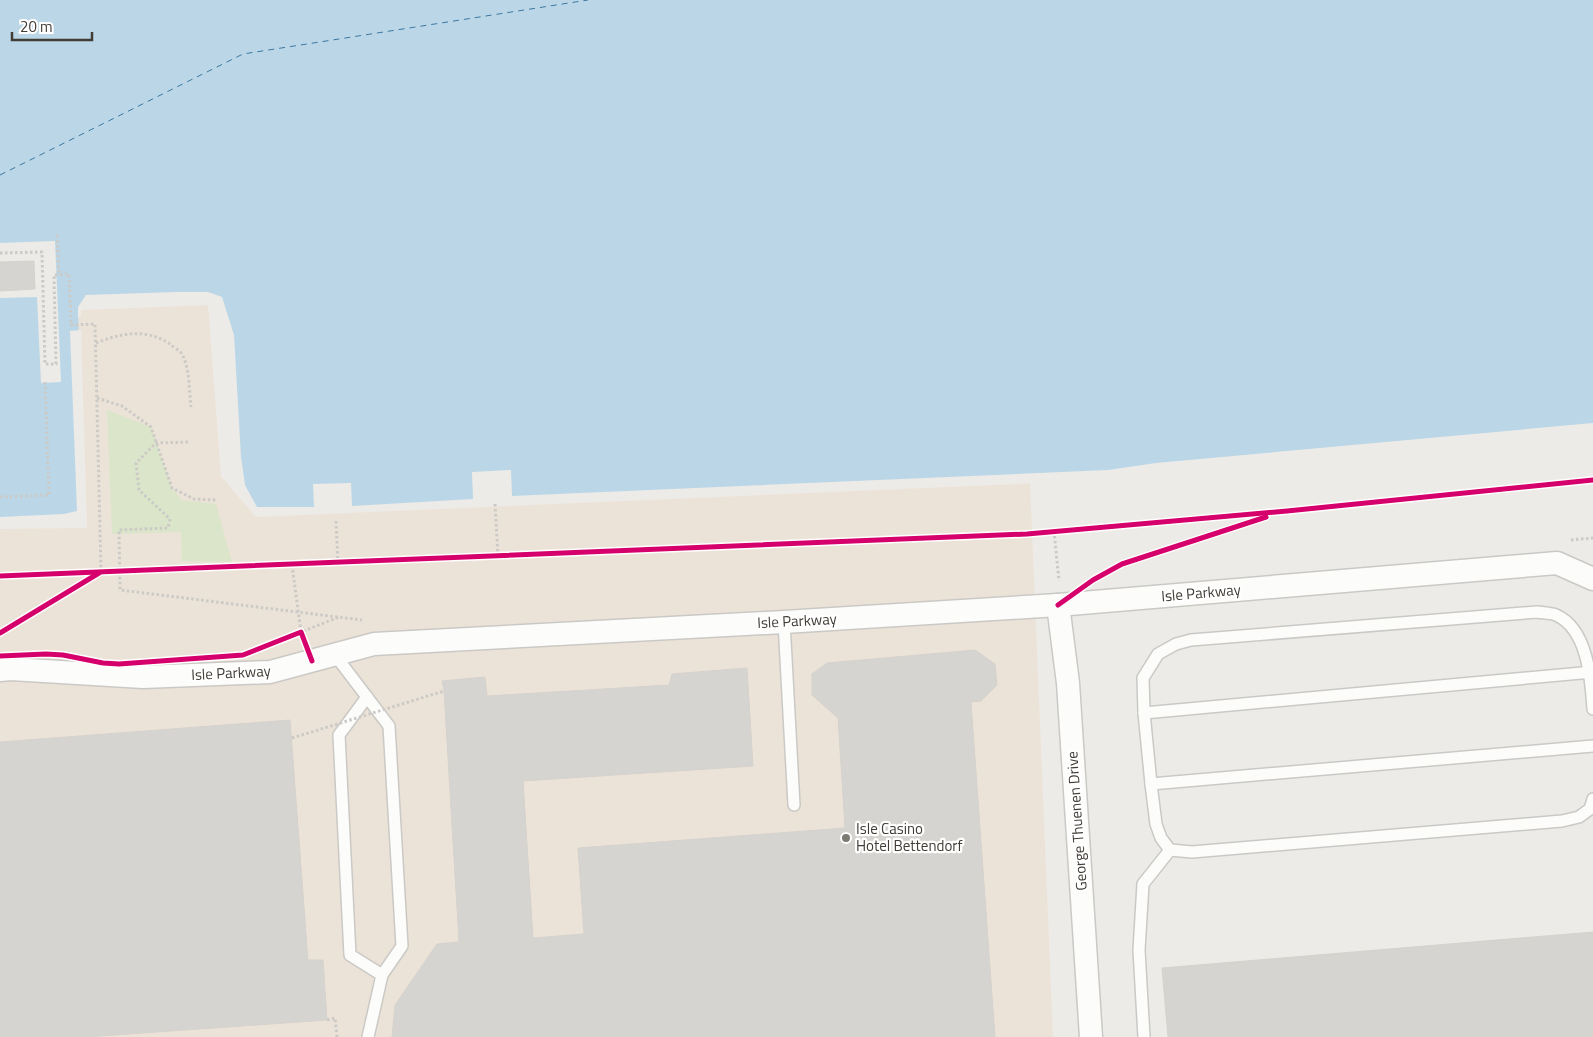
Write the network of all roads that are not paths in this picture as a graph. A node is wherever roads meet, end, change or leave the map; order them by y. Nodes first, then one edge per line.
1 (1593, 579) edge
2 (1059, 596) junction
3 (784, 622) junction
4 (334, 655) junction
5 (0, 670) edge
6 (1592, 672) edge
7 (367, 697) junction
8 (1593, 709) edge
9 (1144, 713) junction
10 (1593, 746) edge
11 (1151, 784) junction
12 (1593, 799) edge
13 (794, 805) dead end
14 (1170, 850) junction
15 (382, 975) junction
16 (368, 1037) edge
17 (1091, 1037) edge
18 (1144, 1037) edge

1 - 2 street, Isle Parkway
2 - 3 street, Isle Parkway
2 - 17 street, George Thuenen Drive
3 - 4 street, Isle Parkway
3 - 13 lane
4 - 5 street, Isle Parkway
4 - 7 lane
6 - 8 lane
6 - 9 lane
6 - 9 lane
7 - 15 lane
7 - 15 lane
9 - 11 lane
10 - 11 lane
11 - 14 lane
12 - 14 lane
14 - 18 lane
15 - 16 lane

